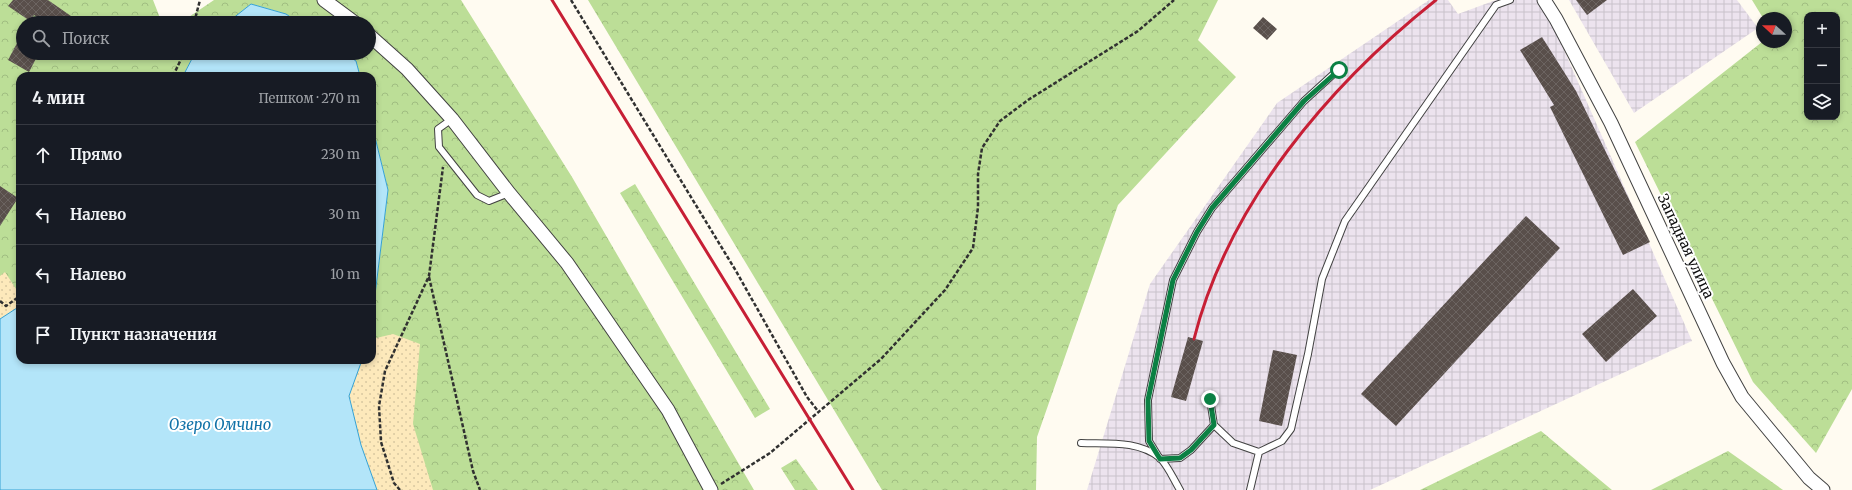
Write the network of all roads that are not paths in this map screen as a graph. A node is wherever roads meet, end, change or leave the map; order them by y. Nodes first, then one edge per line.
1 (324, 0) edge
2 (1510, 0) edge
3 (1544, 0) edge
4 (346, 16) edge
5 (376, 41) edge
6 (1339, 70) dead end
7 (452, 119) junction
8 (509, 193) junction
9 (1210, 399) dead end
10 (1214, 425) junction
11 (1081, 443) dead end
12 (1260, 452) junction
13 (1160, 459) junction
14 (715, 488) edge
15 (1180, 490) edge
16 (1250, 490) edge
17 (1823, 490) edge

1 - 4 street
2 - 12 lane
3 - 17 street, Западная улица
5 - 7 street
6 - 13 lane
7 - 8 street
7 - 8 lane
8 - 14 street
9 - 10 lane
10 - 12 lane
10 - 13 lane
11 - 13 lane
12 - 16 lane
13 - 15 lane

